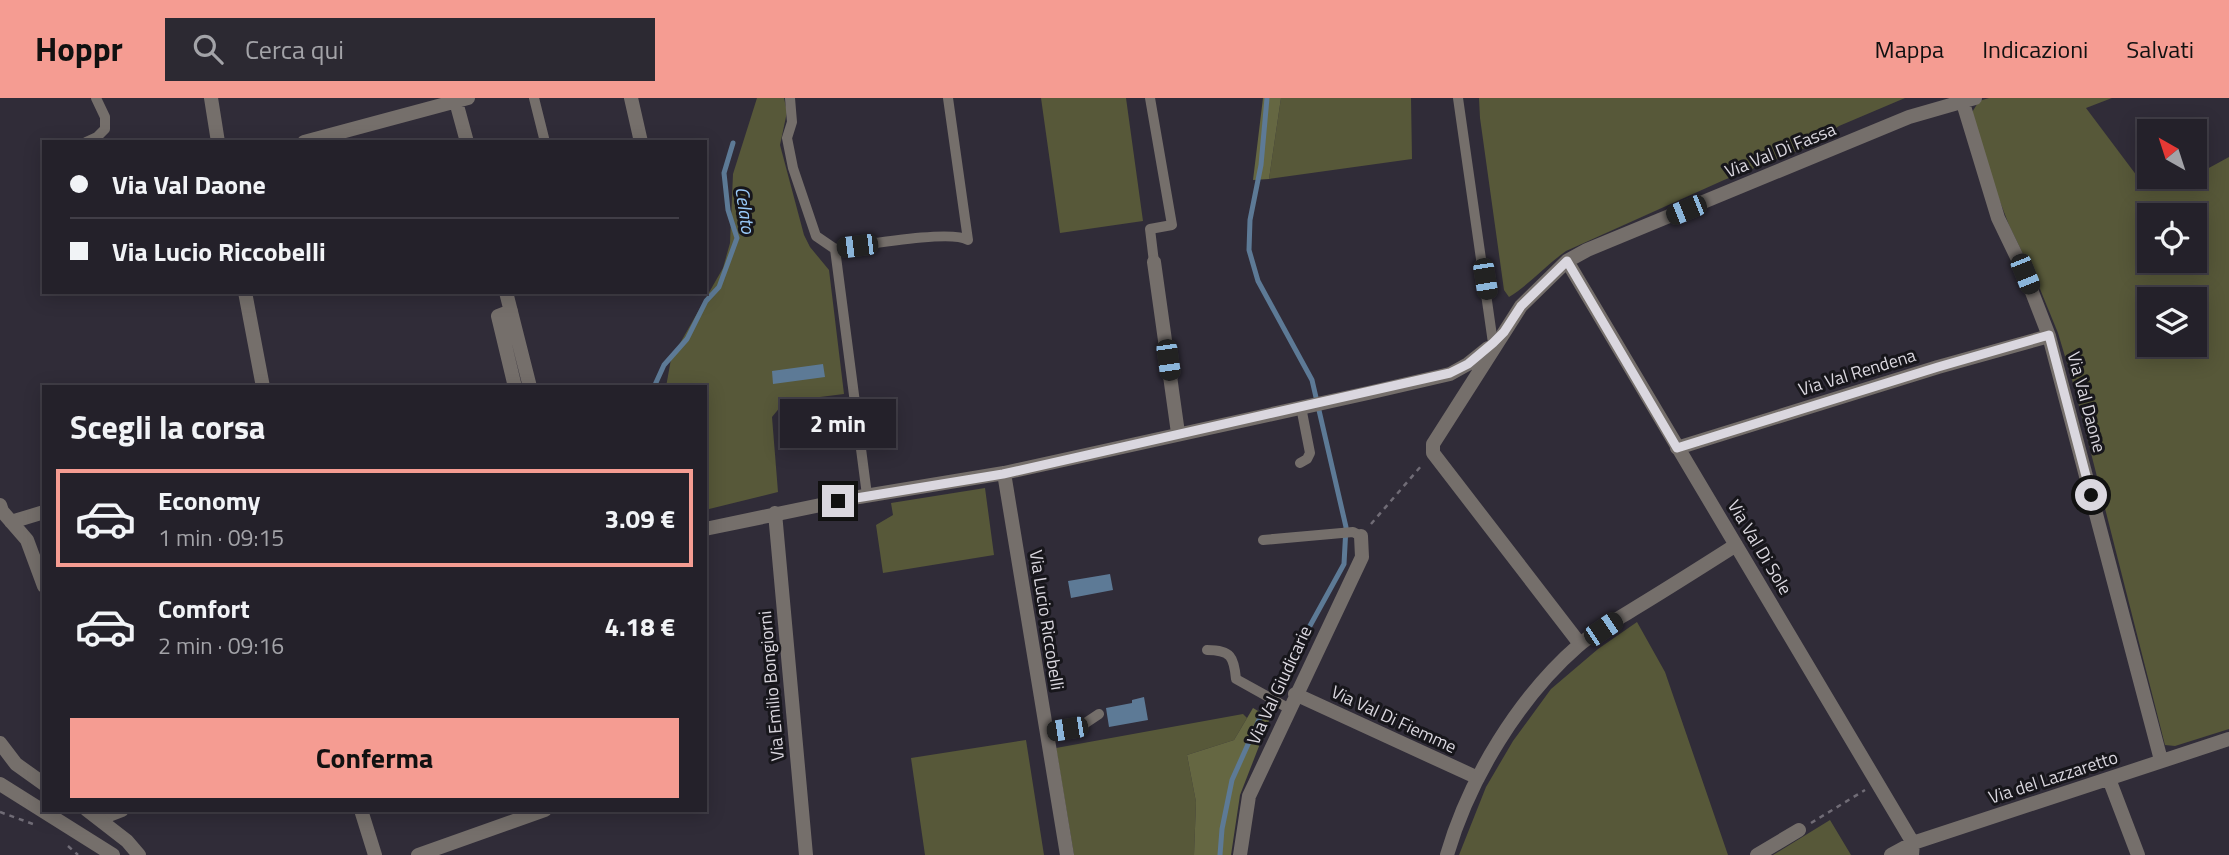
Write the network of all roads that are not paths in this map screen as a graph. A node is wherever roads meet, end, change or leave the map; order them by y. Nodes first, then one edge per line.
1 (96, 98) edge
2 (211, 98) edge
3 (534, 98) edge
4 (631, 98) edge
5 (790, 98) edge
6 (948, 98) edge
7 (1150, 98) edge
8 (1458, 98) edge
9 (460, 99) edge
10 (1969, 100) edge
11 (90, 140) edge
12 (218, 140) edge
13 (311, 140) edge
14 (467, 140) edge
15 (544, 140) edge
16 (641, 140) edge
17 (835, 249) junction
18 (1567, 261) junction
19 (1154, 262) joint
20 (246, 294) edge
21 (507, 294) edge
22 (511, 311) junction
23 (1504, 332) junction
24 (2049, 335) junction
25 (1493, 343) junction
26 (1450, 373) junction
27 (263, 385) edge
28 (515, 385) edge
29 (530, 385) edge
30 (1463, 396) junction
31 (1312, 405) junction
32 (1178, 433) junction
33 (1677, 448) junction
34 (1300, 463) dead end
35 (1003, 474) junction
36 (867, 495) junction
37 (0, 505) edge
38 (42, 513) edge
39 (775, 513) junction
40 (11, 522) junction
41 (707, 529) edge
42 (1357, 534) joint
43 (1262, 540) dead end
44 (1737, 545) junction
45 (42, 581) edge
46 (1580, 644) junction
47 (1207, 650) dead end
48 (1295, 694) junction
49 (1283, 706) junction
50 (1098, 714) dead end
51 (0, 731) edge
52 (1047, 733) junction
53 (2229, 739) edge
54 (0, 742) edge
55 (2161, 760) junction
56 (1478, 778) junction
57 (2109, 779) junction
58 (42, 783) edge
59 (0, 784) edge
60 (42, 810) edge
61 (45, 812) edge
62 (90, 812) edge
63 (117, 812) edge
64 (362, 812) edge
65 (539, 812) edge
66 (101, 818) junction
67 (1799, 830) road end
68 (369, 840) junction
69 (1912, 849) edge
70 (113, 855) edge
71 (139, 855) edge
72 (370, 855) edge
73 (376, 855) edge
74 (418, 855) edge
75 (806, 855) edge
76 (1067, 855) edge
77 (1240, 855) edge
78 (1447, 855) edge
79 (1757, 855) edge
80 (1891, 855) edge
81 (2138, 855) edge

1 - 11 lane
2 - 12 street
3 - 15 lane
4 - 16 street
5 - 17 lane
6 - 17 lane
7 - 19 lane
8 - 25 lane
9 - 13 street
9 - 14 street
10 - 18 street, Via Val Di Fassa
10 - 24 street, Via Val Daone
17 - 36 lane
18 - 23 street, Via Val Di Fassa
18 - 33 street, Via Val Di Sole
19 - 32 street
20 - 27 street
21 - 22 street
22 - 28 street
22 - 29 street
23 - 25 street
23 - 30 street, Via Val Di Fassa
24 - 33 street, Via Val Rendena
24 - 55 street, Via Val Daone
25 - 26 street
26 - 30 street
26 - 31 street
30 - 46 street, Via Val Di Fassa
31 - 32 street
31 - 34 lane
32 - 35 street
33 - 44 street, Via Val Di Sole
35 - 36 street
35 - 52 street, Via Lucio Riccobelli
36 - 39 street
37 - 40 street
38 - 40 street
39 - 41 street
39 - 75 street, Via Emilio Bongiorni
40 - 45 street
42 - 43 lane
42 - 48 street, Via Val Giudicarie
44 - 46 street
44 - 69 street, Via Val Di Sole
46 - 56 street
47 - 49 lane
48 - 49 street, Via Val Giudicarie
48 - 56 street, Via Val Di Fiemme
49 - 77 street, Via Val Giudicarie
50 - 52 lane
51 - 54 street
52 - 76 street, Via Lucio Riccobelli
53 - 55 street, Via del Lazzaretto
54 - 58 street
55 - 57 street, Via del Lazzaretto
56 - 78 street
57 - 69 street, Via del Lazzaretto
57 - 81 street
59 - 60 street
61 - 70 street
62 - 66 street
63 - 66 street
64 - 68 street
65 - 74 street
66 - 71 street
67 - 79 street
68 - 72 street
68 - 73 street
69 - 80 street, Via del Lazzaretto

